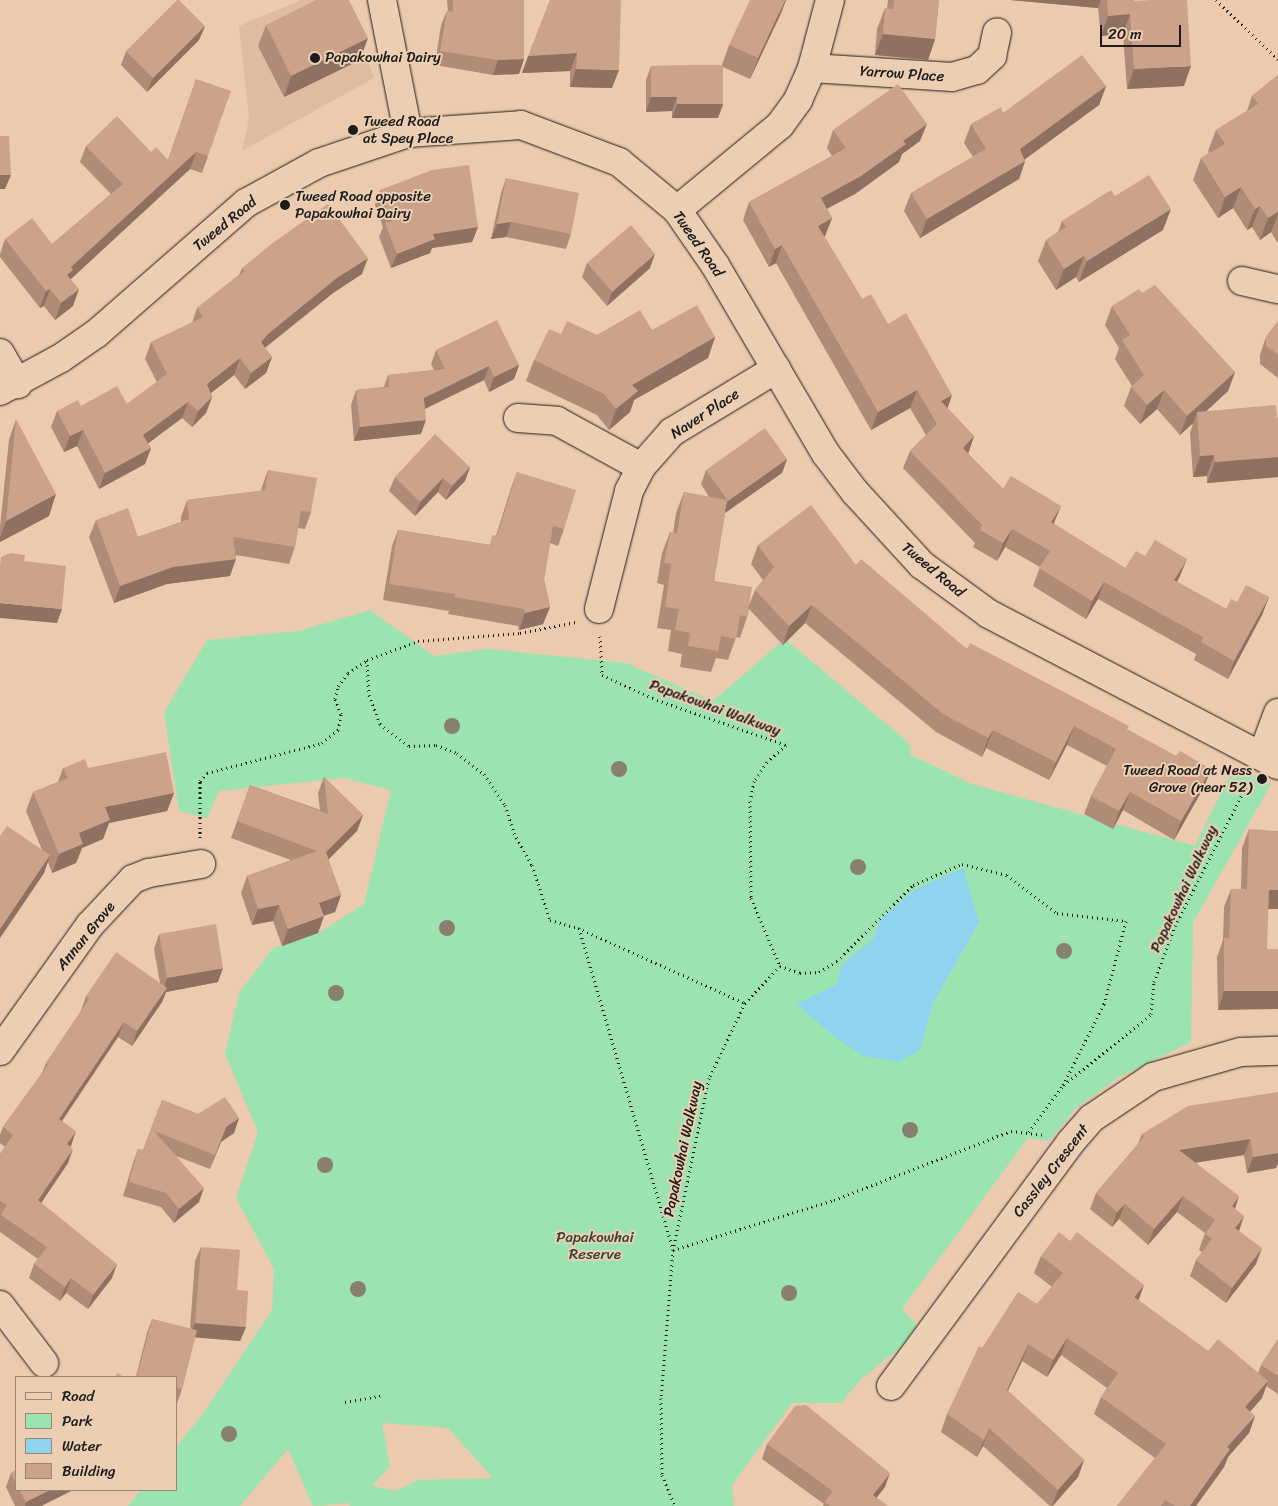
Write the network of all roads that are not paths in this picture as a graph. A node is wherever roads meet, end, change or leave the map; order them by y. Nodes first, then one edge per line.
1 (382, 0) edge
2 (830, 0) edge
3 (998, 33) dead end
4 (812, 68) junction
5 (408, 133) junction
6 (677, 210) junction
7 (1242, 281) dead end
8 (1278, 289) edge
9 (0, 353) edge
10 (776, 369) junction
11 (9, 387) edge
12 (518, 418) dead end
13 (641, 467) junction
14 (598, 609) road end
15 (1278, 713) edge
16 (1270, 761) edge
17 (201, 864) road end
18 (0, 1051) edge
19 (1278, 1051) edge
20 (0, 1305) edge
21 (44, 1363) dead end
22 (891, 1386) dead end

1 - 5 street
2 - 4 street
3 - 4 street, Yarrow Place
4 - 6 street
5 - 6 street, Tweed Road
5 - 11 street, Tweed Road
6 - 10 street, Tweed Road
7 - 8 street
9 - 11 street
10 - 13 street, Naver Place
10 - 16 street, Tweed Road
12 - 13 street
13 - 14 street, Naver Place
15 - 16 street
17 - 18 street, Annan Grove
19 - 22 street, Cassley Crescent
20 - 21 street

